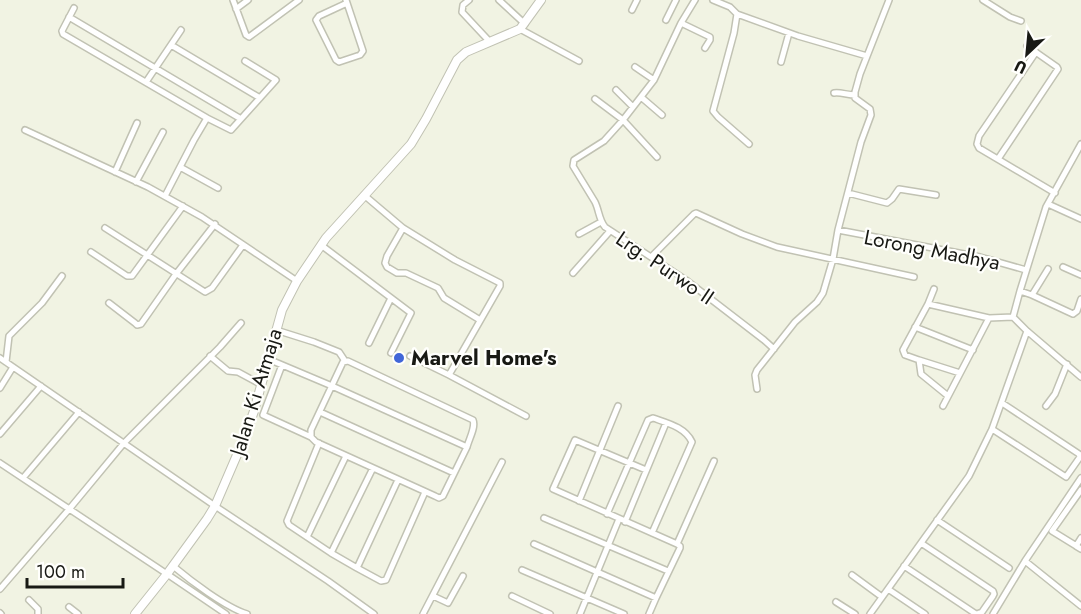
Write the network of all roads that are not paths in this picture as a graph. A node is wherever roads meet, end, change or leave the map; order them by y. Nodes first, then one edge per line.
1 (233, 0) edge
2 (248, 0) edge
3 (299, 0) edge
4 (469, 0) edge
5 (499, 0) edge
6 (541, 0) edge
7 (638, 0) edge
8 (676, 0) edge
9 (695, 0) edge
10 (713, 0) edge
11 (889, 0) edge
12 (983, 0) edge
13 (347, 2) edge
14 (74, 8) dead end
15 (236, 9) junction
16 (632, 10) dead end
17 (736, 14) junction
18 (69, 17) junction
19 (666, 20) dead end
20 (1021, 21) dead end
21 (681, 23) junction
22 (522, 27) junction
23 (181, 30) dead end
24 (789, 33) junction
25 (490, 42) junction
26 (171, 45) junction
27 (1027, 46) dead end
28 (705, 48) dead end
29 (1036, 52) junction
30 (867, 56) junction
31 (245, 61) dead end
32 (579, 61) dead end
33 (782, 62) dead end
34 (635, 67) dead end
35 (155, 68) junction
36 (654, 80) junction
37 (146, 82) junction
38 (616, 90) dead end
39 (834, 93) dead end
40 (855, 96) junction
41 (641, 97) junction
42 (260, 98) junction
43 (596, 99) dead end
44 (633, 107) junction
45 (662, 115) dead end
46 (207, 118) junction
47 (241, 119) junction
48 (623, 120) junction
49 (137, 123) dead end
50 (25, 130) dead end
51 (163, 132) dead end
52 (748, 144) dead end
53 (1081, 144) edge
54 (657, 157) dead end
55 (998, 159) junction
56 (180, 167) junction
57 (115, 172) junction
58 (136, 182) junction
59 (218, 188) dead end
60 (848, 192) junction
61 (1055, 193) junction
62 (364, 195) junction
63 (936, 195) dead end
64 (165, 196) junction
65 (1048, 204) junction
66 (183, 206) junction
67 (1081, 219) edge
68 (601, 222) junction
69 (215, 224) junction
70 (105, 228) dead end
71 (403, 228) junction
72 (838, 230) junction
73 (610, 231) junction
74 (579, 234) dead end
75 (243, 245) junction
76 (321, 245) junction
77 (91, 252) dead end
78 (148, 254) junction
79 (651, 257) junction
80 (833, 259) junction
81 (1063, 267) dead end
82 (1048, 269) dead end
83 (1026, 270) junction
84 (573, 273) dead end
85 (176, 274) junction
86 (1081, 274) edge
87 (62, 276) dead end
88 (915, 277) dead end
89 (297, 281) junction
90 (934, 289) dead end
91 (1020, 291) junction
92 (1032, 295) junction
93 (391, 298) junction
94 (1081, 299) edge
95 (108, 303) dead end
96 (928, 304) junction
97 (1013, 317) junction
98 (989, 318) junction
99 (480, 320) junction
100 (241, 323) dead end
101 (915, 327) junction
102 (276, 330) junction
103 (1027, 331) junction
104 (369, 343) dead end
105 (774, 349) junction
106 (973, 350) junction
107 (391, 353) dead end
108 (210, 356) junction
109 (410, 356) dead end
110 (0, 358) edge
111 (268, 359) junction
112 (919, 360) junction
113 (345, 361) junction
114 (6, 362) junction
115 (1067, 364) junction
116 (282, 365) junction
117 (13, 367) junction
118 (960, 373) junction
119 (449, 375) junction
120 (1081, 377) edge
121 (262, 385) junction
122 (41, 386) junction
123 (332, 386) junction
124 (0, 388) edge
125 (757, 389) dead end
126 (948, 396) junction
127 (1002, 403) junction
128 (618, 406) dead end
129 (943, 406) dead end
130 (1046, 406) dead end
131 (79, 412) junction
132 (320, 412) junction
133 (526, 416) dead end
134 (666, 423) junction
135 (992, 429) junction
136 (0, 434) edge
137 (311, 437) junction
138 (124, 443) junction
139 (319, 443) junction
140 (466, 447) junction
141 (600, 450) junction
142 (346, 456) junction
143 (714, 461) dead end
144 (502, 462) dead end
145 (630, 462) junction
146 (1, 467) edge
147 (373, 468) junction
148 (646, 470) junction
149 (454, 473) junction
150 (24, 477) junction
151 (1081, 478) edge
152 (398, 480) junction
153 (1081, 490) edge
154 (425, 492) junction
155 (579, 501) junction
156 (214, 506) junction
157 (70, 508) junction
158 (607, 514) junction
159 (544, 518) dead end
160 (622, 520) junction
161 (937, 520) junction
162 (652, 533) junction
163 (307, 537) junction
164 (1081, 538) edge
165 (921, 543) junction
166 (534, 544) dead end
167 (676, 544) junction
168 (608, 546) junction
169 (1079, 548) edge
170 (331, 553) junction
171 (1025, 561) junction
172 (904, 566) junction
173 (357, 568) junction
174 (1009, 568) dead end
175 (170, 570) junction
176 (522, 570) dead end
177 (668, 571) junction
178 (597, 572) junction
179 (852, 575) dead end
180 (463, 576) dead end
181 (0, 589) edge
182 (888, 589) junction
183 (433, 596) junction
184 (512, 596) dead end
185 (586, 597) junction
186 (882, 597) junction
187 (656, 598) junction
188 (29, 600) dead end
189 (836, 602) dead end
190 (1081, 606) edge
191 (69, 607) dead end
192 (540, 612) edge
193 (38, 614) edge
194 (78, 614) edge
195 (135, 614) edge
196 (226, 614) edge
197 (247, 614) edge
198 (374, 614) edge
199 (423, 614) edge
200 (550, 614) edge
201 (580, 614) edge
202 (624, 614) edge
203 (649, 614) edge
204 (855, 614) edge
205 (871, 614) edge
206 (925, 614) edge
207 (976, 614) edge
208 (993, 614) edge

1 - 15 street
2 - 15 street
3 - 15 street
4 - 25 street
5 - 22 street
6 - 22 street
7 - 16 street
8 - 19 street
9 - 21 street, Lrg. Purwo II
10 - 17 street
11 - 30 street
12 - 20 street
13 - 13 street
14 - 18 street
17 - 24 street
17 - 52 street
18 - 35 street
18 - 37 street
21 - 28 street
21 - 36 street, Lrg. Purwo II
22 - 25 street, Jalan Ki Atmaja
22 - 32 street
23 - 26 street
24 - 30 street
24 - 33 street
25 - 62 street, Jalan Ki Atmaja
26 - 35 street
26 - 42 street
27 - 29 street
29 - 55 street
29 - 55 street
30 - 40 street
31 - 42 street
34 - 36 street
35 - 37 street
35 - 47 street
36 - 41 street, Lrg. Purwo II
37 - 46 street
38 - 44 street
39 - 40 street
40 - 60 street
41 - 44 street, Lrg. Purwo II
41 - 45 street
42 - 47 street
43 - 48 street
44 - 48 street, Lrg. Purwo II
46 - 47 street
46 - 56 street
48 - 54 street
48 - 68 street, Lrg. Purwo II
49 - 57 street
50 - 57 street
51 - 58 street
53 - 61 street
55 - 61 street
56 - 59 street
56 - 64 street
57 - 58 street
58 - 64 street
60 - 63 street
60 - 72 street
61 - 65 street
62 - 71 street
62 - 76 street, Jalan Ki Atmaja
64 - 66 street
65 - 67 street
65 - 83 street
66 - 69 street
66 - 78 street
68 - 73 street, Lrg. Purwo II
68 - 74 street
69 - 75 street
69 - 85 street
70 - 78 street
71 - 99 street
71 - 99 street
72 - 80 street
72 - 83 street, Lorong Madhya
73 - 79 street, Lrg. Purwo II
73 - 84 street
75 - 85 street
75 - 89 street
76 - 89 street, Jalan Ki Atmaja
76 - 93 street
77 - 78 street
78 - 85 street
79 - 80 street
79 - 105 street, Lrg. Purwo II
80 - 88 street
80 - 105 street
81 - 86 street
82 - 92 street
83 - 91 street
85 - 95 street
87 - 114 street
89 - 102 street, Jalan Ki Atmaja
90 - 96 street
91 - 92 street
91 - 97 street
92 - 94 street
93 - 104 street
93 - 107 street
96 - 98 street
96 - 101 street
97 - 98 street
97 - 103 street
98 - 106 street
99 - 119 street
100 - 108 street
101 - 106 street
101 - 112 street
102 - 111 street, Jalan Ki Atmaja
102 - 113 street
103 - 115 street
103 - 127 street
105 - 125 street
106 - 118 street
108 - 121 street
108 - 138 street
109 - 119 street
110 - 114 street
111 - 116 street
111 - 121 street, Jalan Ki Atmaja
112 - 118 street
112 - 126 street
113 - 123 street
113 - 140 street
114 - 117 street
115 - 120 street
115 - 130 street
116 - 123 street
116 - 137 street
117 - 122 street
117 - 124 street
118 - 126 street
119 - 133 street
121 - 156 street, Jalan Ki Atmaja
122 - 131 street
122 - 136 street
123 - 132 street
123 - 140 street
126 - 129 street
127 - 135 street
127 - 135 street
128 - 141 street
131 - 138 street
131 - 150 street
132 - 137 street
132 - 149 street
134 - 145 street
134 - 148 street
134 - 162 street
135 - 161 street
137 - 139 street
138 - 156 street
138 - 157 street
139 - 142 street
139 - 163 street
140 - 149 street
141 - 145 street
141 - 155 street
141 - 155 street
142 - 147 street
142 - 163 street
143 - 167 street
144 - 183 street
145 - 148 street
145 - 158 street
146 - 150 street
147 - 152 street
147 - 170 street
148 - 160 street
149 - 154 street
150 - 157 street
151 - 171 street
152 - 154 street
152 - 173 street
153 - 169 street
154 - 173 street
155 - 158 street
156 - 175 street, Jalan Ki Atmaja
156 - 198 street
157 - 175 street
157 - 181 street
158 - 160 street
159 - 168 street
160 - 162 street
160 - 168 street
161 - 165 street
161 - 174 street
162 - 167 street
163 - 170 street
164 - 169 street
165 - 172 street
165 - 207 street
166 - 178 street
167 - 177 street
168 - 177 street
168 - 178 street
170 - 173 street
171 - 190 street
171 - 208 street
172 - 182 street
172 - 207 street
175 - 195 street, Jalan Ki Atmaja
175 - 196 street
175 - 197 street
176 - 185 street
177 - 187 street
178 - 185 street
178 - 187 street
179 - 186 street
180 - 183 street
182 - 186 street
182 - 206 street
183 - 199 street
184 - 192 street
185 - 201 street
185 - 202 street
186 - 205 street
187 - 203 street
188 - 193 street
189 - 204 street
191 - 194 street
192 - 200 street

